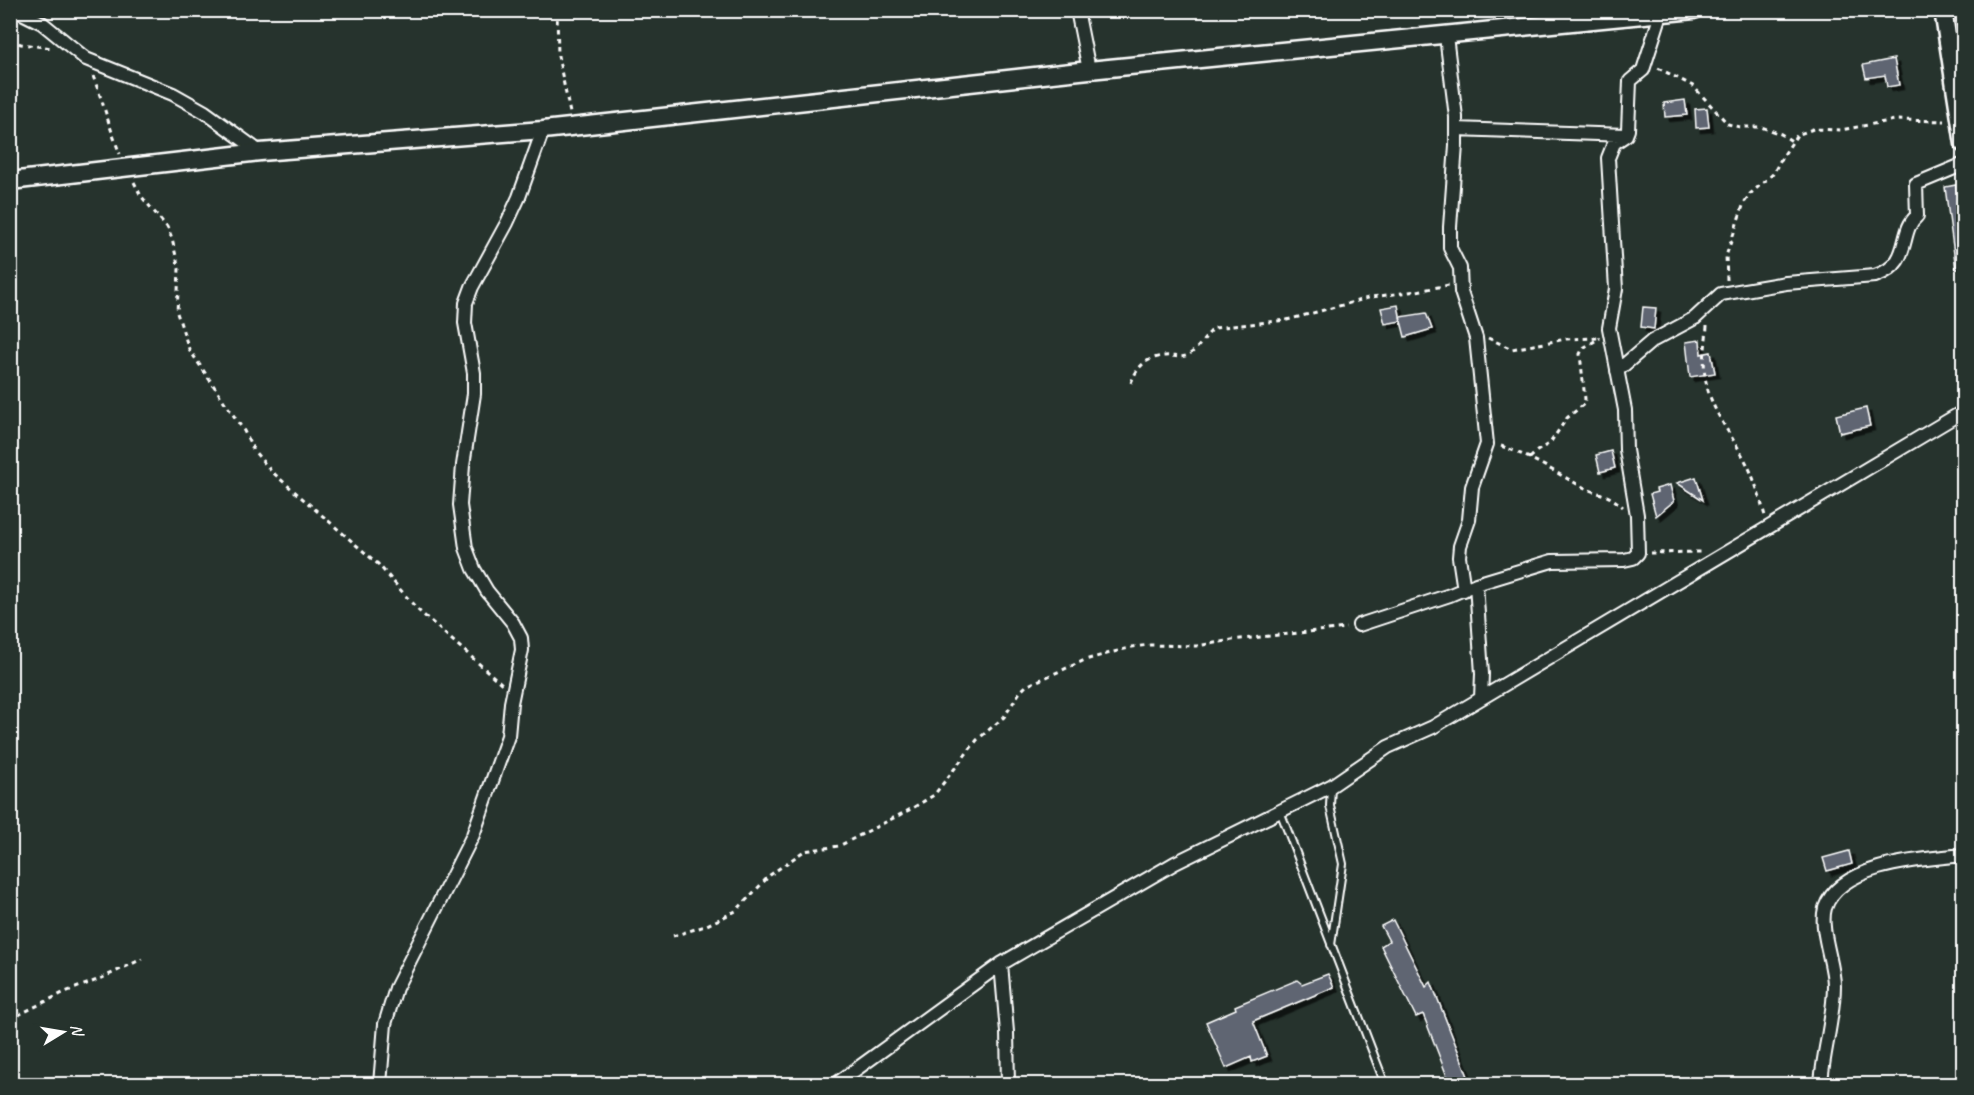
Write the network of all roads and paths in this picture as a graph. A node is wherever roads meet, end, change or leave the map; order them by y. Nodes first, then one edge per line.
1 (16, 10) edge
2 (556, 10) edge
3 (1077, 10) edge
4 (1694, 10) edge
5 (1943, 10) edge
6 (1661, 14) junction
7 (1563, 17) edge
8 (1446, 36) junction
9 (10, 40) edge
10 (72, 48) junction
11 (86, 58) junction
12 (1646, 63) junction
13 (1089, 70) junction
14 (572, 126) junction
15 (1960, 126) junction
16 (1456, 129) junction
17 (543, 130) junction
18 (1626, 135) junction
19 (1793, 142) junction
20 (1964, 144) edge
21 (260, 152) junction
22 (1964, 164) edge
23 (126, 167) junction
24 (10, 181) edge
25 (1460, 282) junction
26 (1720, 294) junction
27 (1707, 306) junction
28 (1475, 334) junction
29 (1617, 370) junction
30 (1131, 383) dead end
31 (1964, 411) edge
32 (1487, 444) junction
33 (1530, 458) junction
34 (1637, 515) junction
35 (1769, 526) junction
36 (1726, 552) junction
37 (1638, 553) junction
38 (1470, 587) junction
39 (1359, 625) joint
40 (1482, 674) junction
41 (1503, 685) junction
42 (513, 693) junction
43 (1481, 698) junction
44 (1331, 786) junction
45 (1280, 811) junction
46 (1964, 855) edge
47 (673, 936) dead end
48 (1331, 945) junction
49 (142, 959) dead end
50 (1001, 964) junction
51 (10, 1019) edge
52 (380, 1084) edge
53 (836, 1084) edge
54 (1008, 1084) edge
55 (1385, 1084) edge
56 (1821, 1084) edge

1 - 10 street
2 - 14 path
3 - 13 street
4 - 6 main road
5 - 15 main road
6 - 7 main road
6 - 12 street
7 - 8 main road
8 - 13 main road
8 - 16 street
9 - 10 path
10 - 11 street
11 - 21 street
11 - 23 path
12 - 18 street
12 - 19 path
13 - 14 main road
14 - 17 main road
15 - 19 path
15 - 20 main road
16 - 18 street
16 - 25 street
17 - 21 main road
17 - 42 street
18 - 29 street
19 - 26 path
21 - 23 main road
22 - 26 street
23 - 24 main road
23 - 42 path
25 - 28 street
25 - 30 path
26 - 27 street
27 - 29 street
27 - 35 path
28 - 32 street
28 - 33 path
29 - 34 street
31 - 35 street
32 - 33 path
32 - 38 street
33 - 34 path
34 - 37 street
35 - 36 street
36 - 37 path
36 - 41 street
37 - 38 street
38 - 39 street
38 - 40 street
39 - 47 path
40 - 41 street
40 - 43 street
41 - 43 street
42 - 52 street
43 - 44 street
44 - 45 street
44 - 48 lane
45 - 48 lane
45 - 50 street
46 - 56 street
48 - 55 lane
49 - 51 path
50 - 53 street
50 - 54 street

